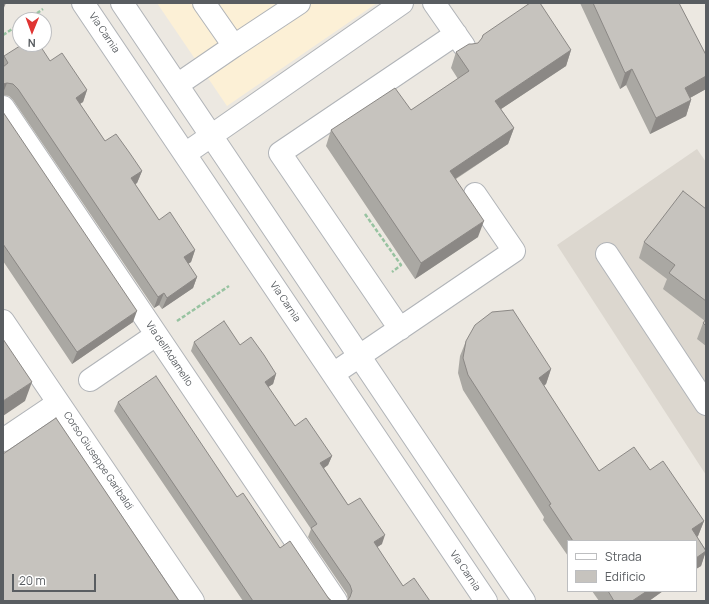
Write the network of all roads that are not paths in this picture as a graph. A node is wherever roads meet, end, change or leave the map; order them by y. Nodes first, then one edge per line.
1 (83, 3) edge
2 (122, 3) edge
3 (204, 3) edge
4 (299, 3) edge
5 (402, 3) edge
6 (434, 3) edge
7 (234, 46) junction
8 (161, 61) junction
9 (134, 79) junction
10 (177, 85) junction
11 (3, 106) edge
12 (211, 135) junction
13 (185, 154) junction
14 (475, 194) dead end
15 (608, 254) dead end
16 (3, 321) edge
17 (400, 329) junction
18 (156, 336) junction
19 (360, 356) junction
20 (333, 374) junction
21 (90, 380) dead end
22 (58, 403) junction
23 (706, 404) edge
24 (3, 440) edge
25 (470, 520) junction
26 (443, 538) junction
27 (193, 601) edge
28 (336, 601) edge
29 (486, 601) edge
30 (524, 601) edge

1 - 9 street, Via Carnia
2 - 8 street
3 - 7 street
4 - 7 street
5 - 12 street
6 - 17 street
7 - 10 street
8 - 9 street
8 - 10 street
9 - 13 street, Via Carnia
10 - 12 street
11 - 18 street, Via dell'Adamello
12 - 13 street
12 - 19 street
13 - 20 street, Via Carnia
14 - 17 street
15 - 23 street
16 - 22 street, Corso Giuseppe Garibaldi
17 - 19 street
18 - 21 street
18 - 28 street, Via dell'Adamello
19 - 20 street
19 - 25 street
20 - 26 street, Via Carnia
22 - 24 street
22 - 27 street, Corso Giuseppe Garibaldi
25 - 26 street
25 - 30 street
26 - 29 street, Via Carnia

